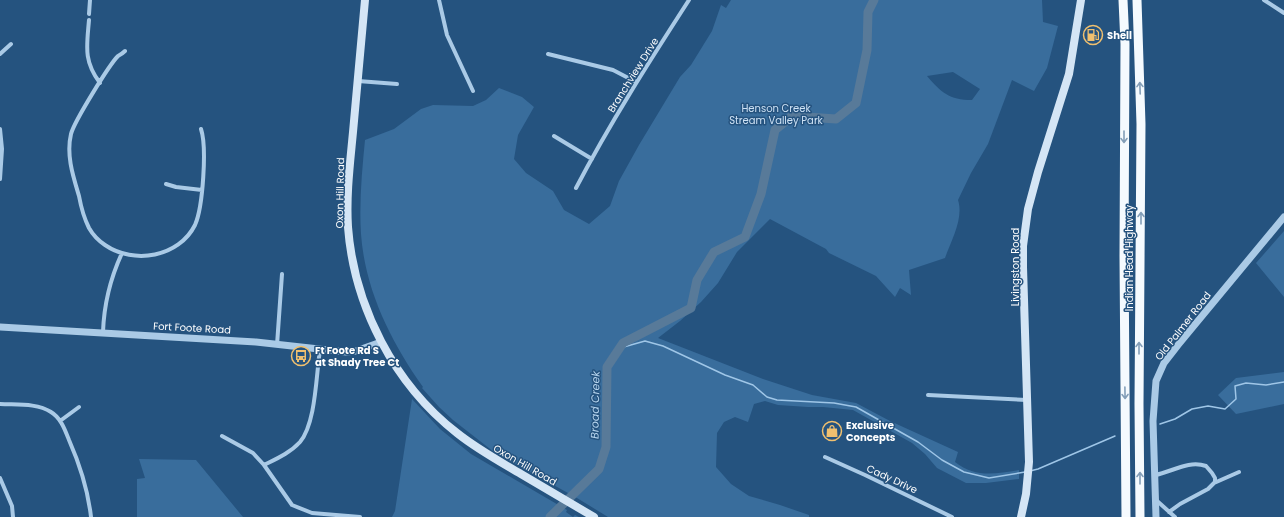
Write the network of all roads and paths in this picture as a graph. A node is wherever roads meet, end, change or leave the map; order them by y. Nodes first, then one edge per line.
1 (90, 0) edge
2 (365, 0) edge
3 (439, 0) edge
4 (689, 0) edge
5 (1081, 0) edge
6 (1123, 0) edge
7 (1137, 0) edge
8 (1264, 0) edge
9 (1284, 13) edge
10 (89, 14) dead end
11 (89, 20) dead end
12 (11, 44) dead end
13 (125, 52) dead end
14 (0, 54) edge
15 (548, 54) dead end
16 (358, 80) junction
17 (636, 82) junction
18 (100, 83) junction
19 (397, 84) dead end
20 (473, 91) dead end
21 (0, 129) edge
22 (201, 129) dead end
23 (554, 136) dead end
24 (592, 159) junction
25 (0, 179) edge
26 (166, 184) dead end
27 (576, 188) dead end
28 (202, 190) junction
29 (1284, 217) edge
30 (122, 253) junction
31 (282, 274) dead end
32 (0, 327) edge
33 (103, 332) junction
34 (381, 342) junction
35 (277, 345) junction
36 (320, 350) junction
37 (928, 395) dead end
38 (1028, 400) junction
39 (0, 404) edge
40 (79, 407) dead end
41 (60, 421) junction
42 (222, 436) dead end
43 (825, 457) dead end
44 (264, 465) junction
45 (1239, 472) dead end
46 (1155, 475) junction
47 (0, 478) edge
48 (1214, 483) junction
49 (1156, 500) junction
50 (1169, 512) junction
51 (13, 517) edge
52 (91, 517) edge
53 (360, 517) edge
54 (594, 517) edge
55 (952, 517) edge
56 (1021, 517) edge
57 (1126, 517) edge
58 (1140, 517) edge
59 (1156, 517) edge
60 (1175, 517) edge

1 - 10 street
2 - 16 main road, Oxon Hill Road
3 - 20 street
4 - 17 street, Branchview Drive
5 - 38 main road, Livingston Road
6 -> 57 highway, Indian Head Highway
58 -> 7 highway, Indian Head Highway
8 - 9 street
11 - 18 street
12 - 14 street
13 - 18 street
15 - 17 street
16 - 19 street
16 - 34 main road, Oxon Hill Road
17 - 24 street, Branchview Drive
18 - 30 street
21 - 25 street
22 - 28 street
23 - 24 street
24 - 27 street, Branchview Drive
26 - 28 street
28 - 30 street
29 - 46 street, Old Palmer Road
30 - 33 street
31 - 35 street
32 - 33 street, Fort Foote Road
33 - 35 street, Fort Foote Road
34 - 36 street, Fort Foote Road
34 - 54 main road, Oxon Hill Road
35 - 36 street, Fort Foote Road
36 - 44 street
37 - 38 street
38 - 56 main road, Livingston Road
39 - 41 street
40 - 41 street
41 - 52 street
42 - 44 street
43 - 55 street, Cady Drive
44 - 53 street
45 - 48 street
46 - 48 street
46 - 49 street, Old Palmer Road
47 - 51 street
48 - 50 street
49 - 50 street
49 - 59 street, Old Palmer Road
50 - 60 street

